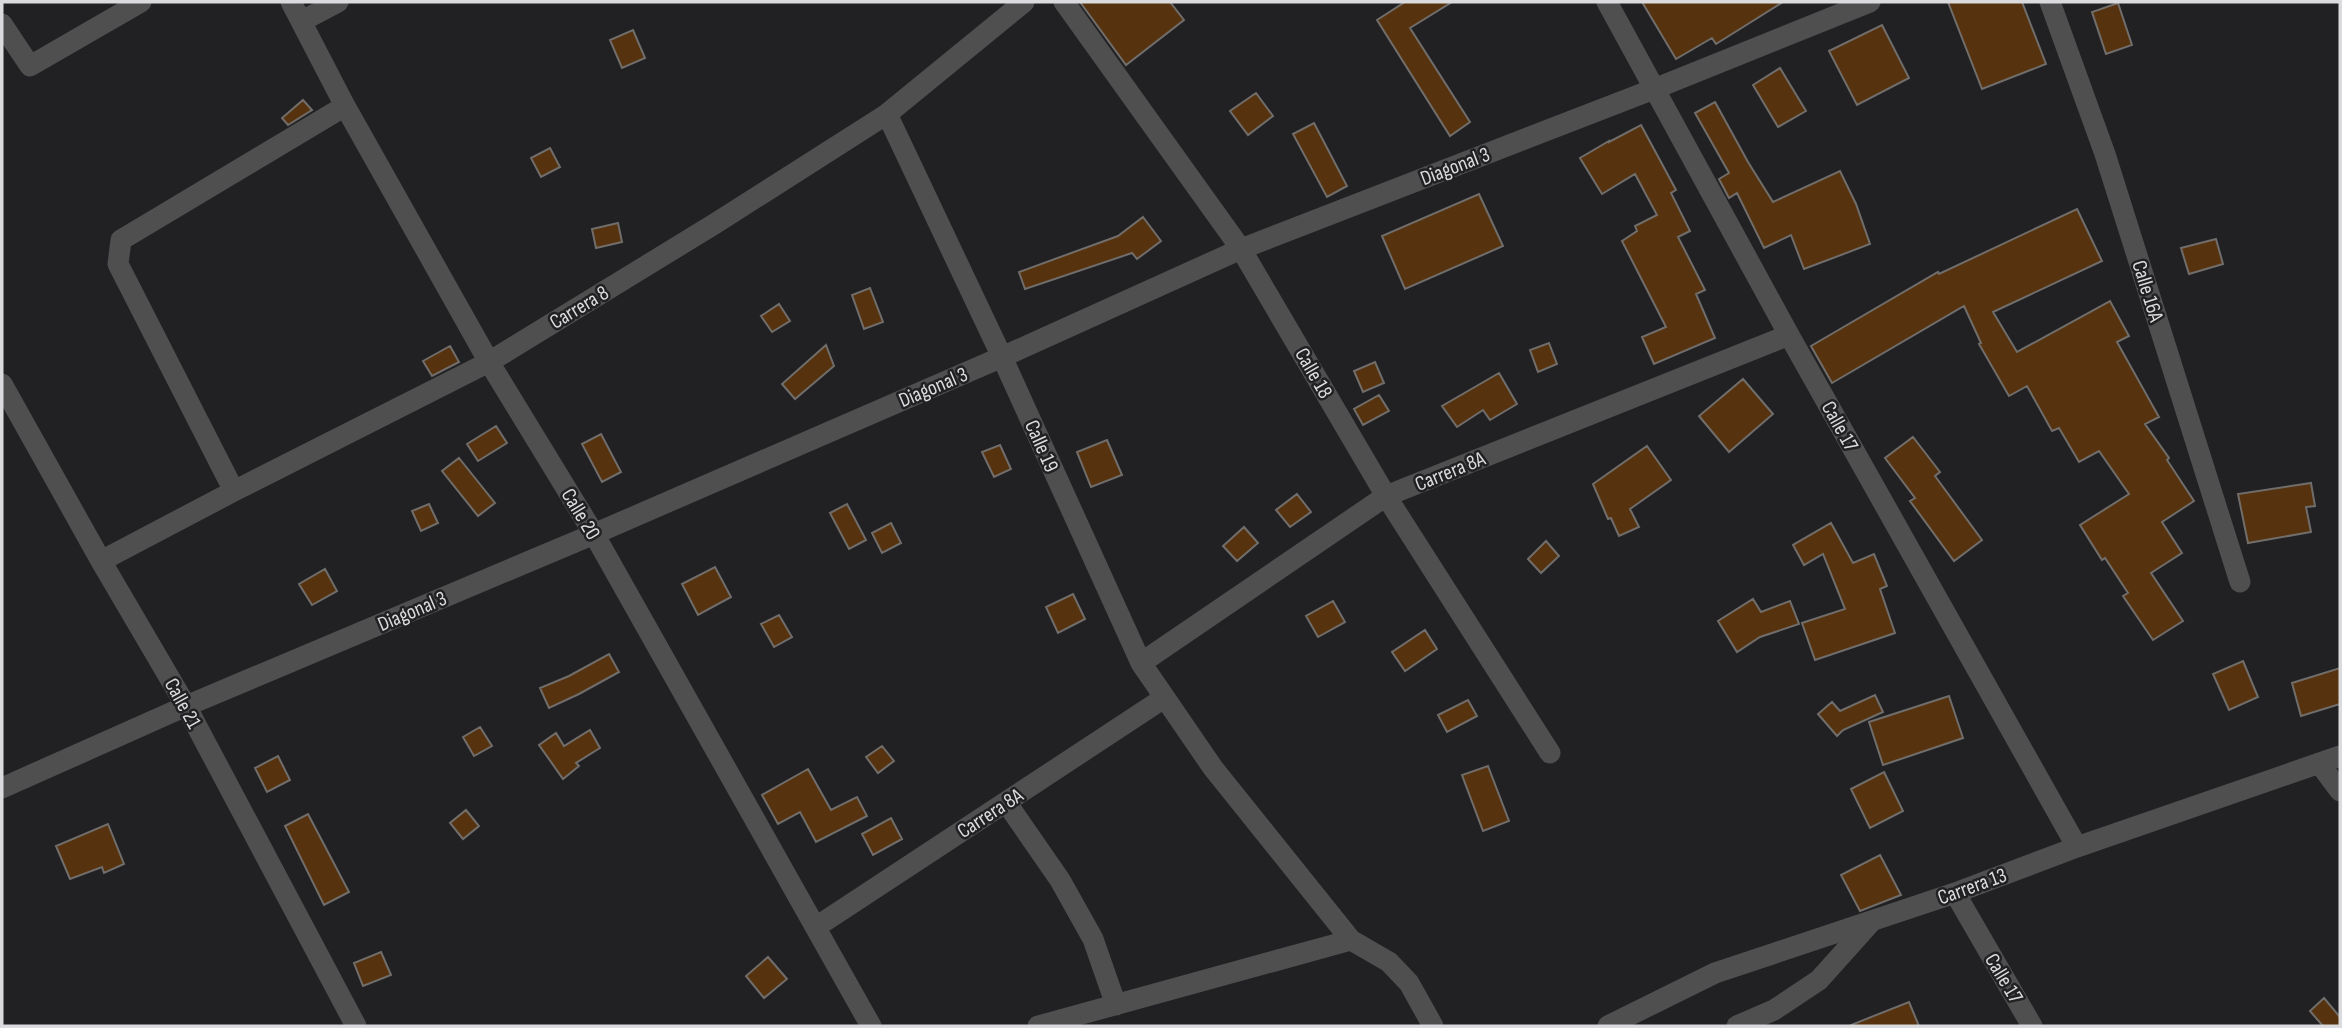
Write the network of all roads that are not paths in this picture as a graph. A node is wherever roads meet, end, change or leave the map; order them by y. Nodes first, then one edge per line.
1 (141, 2) edge
2 (291, 2) edge
3 (338, 2) edge
4 (1024, 2) edge
5 (1064, 2) edge
6 (1607, 2) edge
7 (1871, 2) edge
8 (2050, 2) edge
9 (302, 21) junction
10 (2, 24) edge
11 (1654, 89) junction
12 (345, 106) junction
13 (887, 114) junction
14 (1241, 249) junction
15 (1789, 335) junction
16 (1002, 357) junction
17 (489, 362) junction
18 (2, 384) edge
19 (234, 491) junction
20 (1385, 496) junction
21 (594, 534) junction
22 (101, 561) junction
23 (2240, 582) dead end
24 (1141, 663) junction
25 (1164, 698) junction
26 (186, 706) junction
27 (1550, 753) dead end
28 (2340, 756) edge
29 (2319, 763) junction
30 (2, 788) edge
31 (2340, 791) edge
32 (1006, 802) junction
33 (2077, 847) junction
34 (1955, 893) junction
35 (1872, 921) junction
36 (816, 928) junction
37 (1351, 940) junction
38 (1116, 1005) junction
39 (356, 1026) edge
40 (871, 1026) edge
41 (1038, 1026) edge
42 (1433, 1026) edge
43 (1608, 1026) edge
44 (1737, 1026) edge
45 (2032, 1026) edge

1 - 10 street
2 - 9 street, Calle 20
3 - 9 street
4 - 13 street, Carrera 8
5 - 14 street, Calle 18
6 - 11 street, Calle 17
7 - 11 street, Diagonal 3
8 - 23 street, Calle 16A
9 - 12 street, Calle 20
11 - 14 street, Diagonal 3
11 - 15 street, Calle 17
12 - 17 street, Calle 20
12 - 19 street
13 - 16 street, Calle 19
13 - 17 street, Carrera 8
14 - 16 street, Diagonal 3
14 - 20 street, Calle 18
15 - 20 street, Carrera 8A
15 - 33 street, Calle 17
16 - 21 street, Diagonal 3
16 - 24 street, Calle 19
17 - 19 street, Carrera 8
17 - 21 street, Calle 20
18 - 22 street, Calle 21
19 - 22 street, Carrera 8
20 - 24 street, Carrera 8A
20 - 27 street, Calle 18
21 - 26 street, Diagonal 3
21 - 36 street, Calle 20
22 - 26 street, Calle 21
24 - 25 street, Calle 19
25 - 32 street, Carrera 8A
25 - 37 street, Calle 19
26 - 30 street, Diagonal 3
26 - 39 street, Calle 21
28 - 29 street, Carrera 13
29 - 31 street
29 - 33 street, Carrera 13
32 - 36 street, Carrera 8A
32 - 38 street
33 - 34 street, Carrera 13
34 - 35 street, Carrera 13
34 - 45 street, Calle 17
35 - 43 street, Carrera 13
35 - 44 street
36 - 40 street, Calle 20
37 - 38 street
37 - 42 street
38 - 41 street

